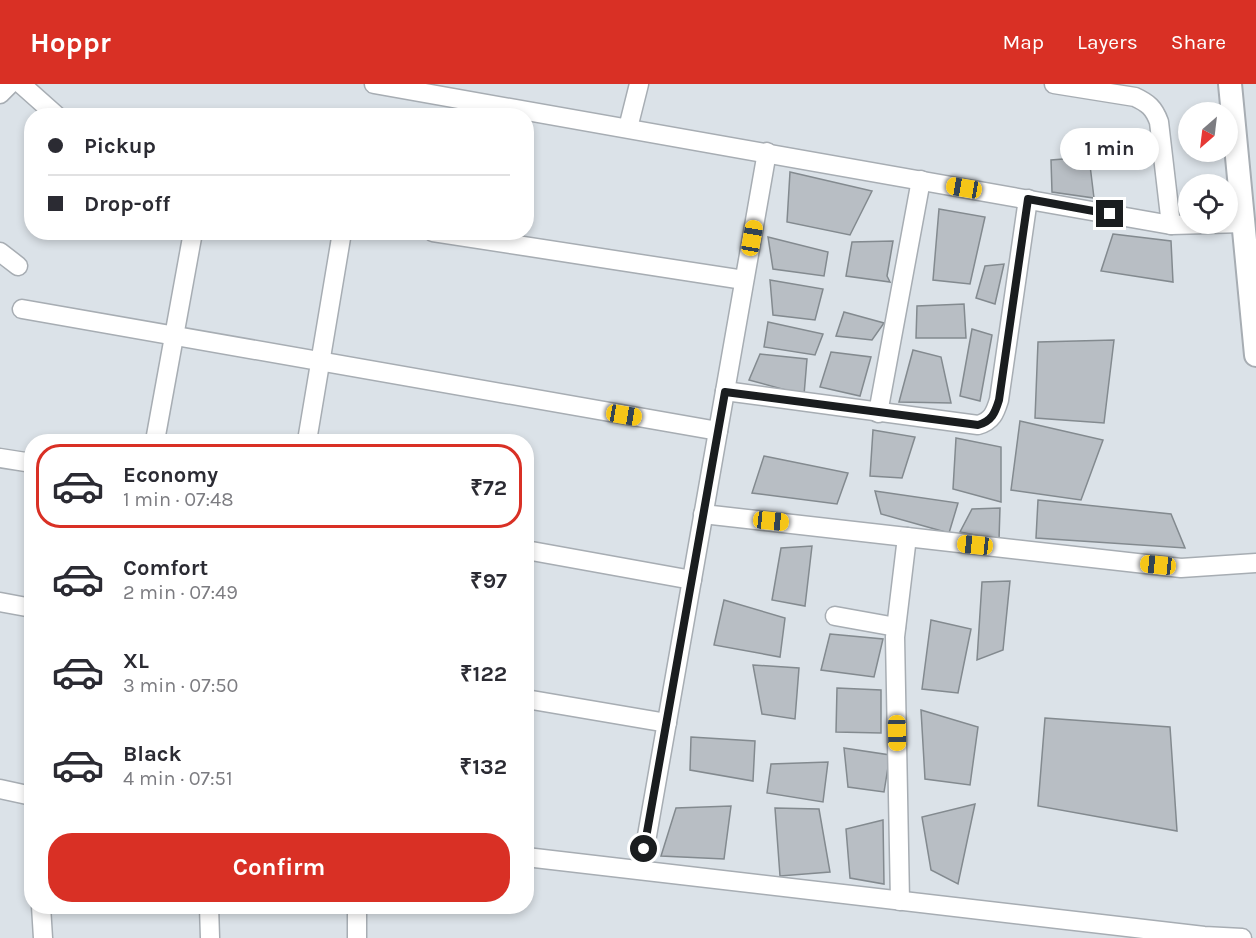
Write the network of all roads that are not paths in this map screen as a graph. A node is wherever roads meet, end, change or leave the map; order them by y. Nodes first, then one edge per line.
1 (10, 84) edge
2 (21, 84) edge
3 (374, 84) edge
4 (639, 84) edge
5 (1054, 84) edge
6 (1230, 84) edge
7 (0, 94) edge
8 (48, 108) edge
9 (513, 108) edge
10 (534, 112) edge
11 (628, 128) junction
12 (767, 152) junction
13 (921, 180) junction
14 (1028, 199) junction
15 (1244, 223) junction
16 (1171, 225) junction
17 (192, 240) edge
18 (341, 240) edge
19 (485, 240) edge
20 (0, 252) edge
21 (18, 266) dead end
22 (744, 280) junction
23 (22, 309) dead end
24 (174, 336) junction
25 (1256, 355) edge
26 (321, 361) junction
27 (725, 392) junction
28 (878, 413) junction
29 (718, 431) junction
30 (156, 434) edge
31 (308, 434) edge
32 (0, 458) edge
33 (24, 462) edge
34 (703, 514) junction
35 (907, 537) junction
36 (534, 551) edge
37 (1256, 563) edge
38 (692, 580) junction
39 (0, 602) edge
40 (24, 606) edge
41 (835, 616) dead end
42 (896, 627) junction
43 (534, 700) edge
44 (667, 723) junction
45 (0, 789) edge
46 (24, 794) edge
47 (534, 858) edge
48 (641, 870) junction
49 (900, 901) junction
50 (42, 914) edge
51 (209, 914) edge
52 (357, 914) edge
53 (43, 938) edge
54 (210, 938) edge
55 (357, 938) edge
56 (1242, 938) edge

1 - 7 street
2 - 8 street
3 - 9 street
4 - 11 street
5 - 16 street
6 - 15 street
10 - 11 street
11 - 12 street
12 - 13 street
12 - 22 street
13 - 14 street
13 - 28 street
14 - 16 street
14 - 28 street
15 - 16 street
15 - 25 street
17 - 24 street
18 - 26 street
19 - 22 street
20 - 21 street
22 - 27 street
23 - 24 street
24 - 26 street
24 - 30 street
26 - 29 street
26 - 31 street
27 - 28 street
27 - 29 street
29 - 34 street
32 - 33 street
34 - 35 street
34 - 38 street
35 - 37 street
35 - 42 street
36 - 38 street
38 - 44 street
39 - 40 street
41 - 42 street
42 - 49 street
43 - 44 street
44 - 48 street
45 - 46 street
47 - 48 street
48 - 49 street
49 - 56 street
50 - 53 street
51 - 54 street
52 - 55 street

